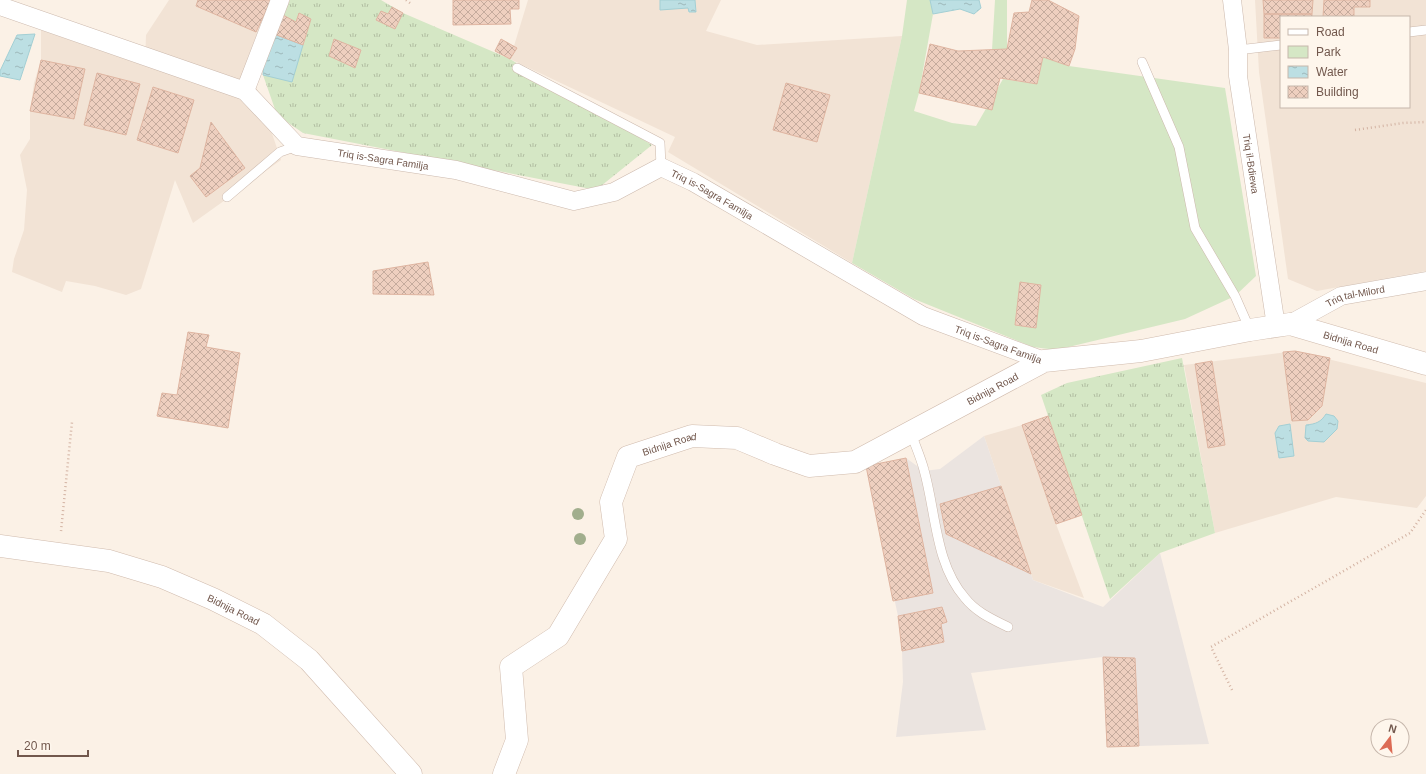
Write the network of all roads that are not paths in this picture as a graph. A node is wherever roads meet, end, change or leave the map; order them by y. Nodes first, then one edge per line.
1 (280, 0) edge
2 (1232, 0) edge
3 (0, 6) edge
4 (1426, 30) edge
5 (1410, 32) edge
6 (1280, 46) edge
7 (1238, 50) junction
8 (1142, 62) dead end
9 (517, 68) dead end
10 (245, 90) junction
11 (298, 146) junction
12 (661, 167) junction
13 (227, 197) dead end
14 (1426, 281) edge
15 (1283, 325) junction
16 (1250, 330) junction
17 (1044, 361) junction
18 (1426, 364) edge
19 (911, 433) junction
20 (0, 546) edge
21 (1008, 627) dead end
22 (411, 774) edge
23 (504, 774) edge

1 - 10 street
2 - 7 street, Triq il-Bdiewa
3 - 10 street
4 - 5 lane
6 - 7 lane
7 - 15 street, Triq il-Bdiewa
8 - 16 lane
9 - 12 lane
10 - 11 street
11 - 12 street, Triq is-Sagra Familja
11 - 13 lane
12 - 17 street, Triq is-Sagra Familja
14 - 15 street, Triq tal-Milord
15 - 16 street, Triq is-Sagra Familja
15 - 18 street, Bidnija Road
16 - 17 street, Triq is-Sagra Familja
17 - 19 street, Bidnija Road
19 - 21 lane
19 - 23 street, Bidnija Road
20 - 22 street, Bidnija Road

